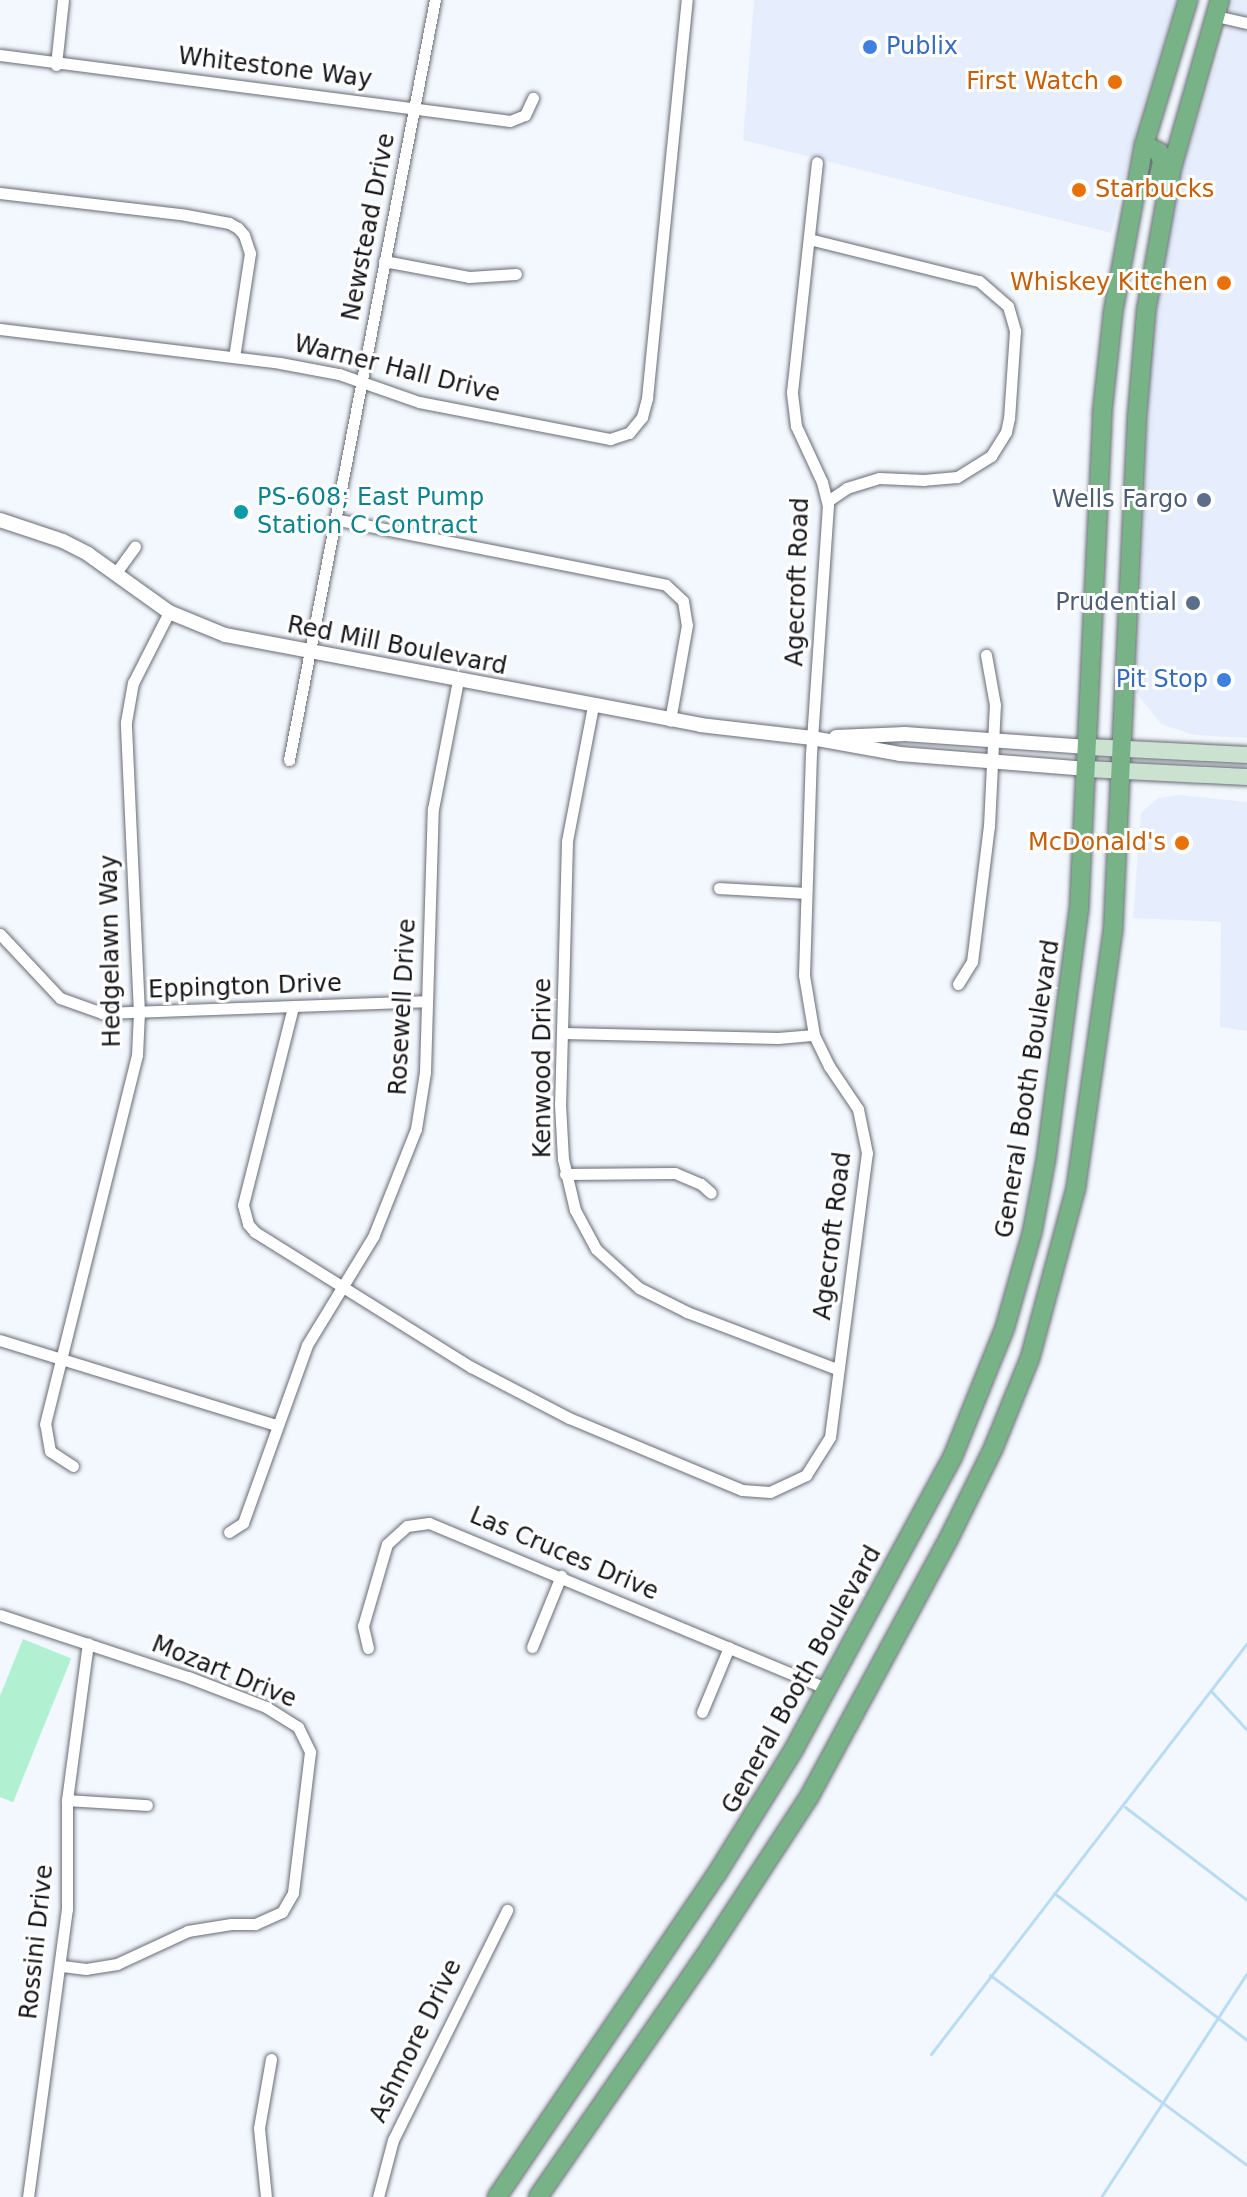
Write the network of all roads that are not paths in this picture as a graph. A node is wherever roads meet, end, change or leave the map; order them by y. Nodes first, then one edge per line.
1 (63, 0) edge
2 (435, 0) edge
3 (687, 0) edge
4 (1188, 0) edge
5 (1218, 8) edge
6 (1247, 23) edge
7 (0, 55) edge
8 (56, 65) junction
9 (533, 98) dead end
10 (414, 107) junction
11 (1144, 145) junction
12 (817, 162) dead end
13 (0, 193) edge
14 (809, 239) junction
15 (384, 261) junction
16 (1154, 266) junction
17 (516, 274) dead end
18 (0, 329) edge
19 (234, 357) junction
20 (361, 381) junction
21 (828, 501) junction
22 (334, 519) junction
23 (0, 520) edge
24 (135, 546) dead end
25 (115, 574) junction
26 (169, 612) junction
27 (309, 651) junction
28 (986, 655) dead end
29 (458, 680) junction
30 (593, 706) junction
31 (670, 720) junction
32 (812, 738) junction
33 (994, 741) junction
34 (1088, 747) junction
35 (1122, 749) junction
36 (1247, 755) edge
37 (289, 760) dead end
38 (993, 762) junction
39 (1087, 769) junction
40 (1121, 771) junction
41 (1247, 777) edge
42 (719, 888) dead end
43 (806, 893) junction
44 (0, 934) edge
45 (958, 984) dead end
46 (426, 1001) junction
47 (293, 1007) junction
48 (139, 1013) junction
49 (563, 1033) junction
50 (814, 1035) junction
51 (565, 1174) junction
52 (711, 1193) dead end
53 (342, 1289) junction
54 (0, 1340) edge
55 (61, 1358) junction
56 (837, 1369) junction
57 (277, 1425) junction
58 (73, 1466) dead end
59 (229, 1532) dead end
60 (561, 1576) junction
61 (0, 1615) edge
62 (88, 1643) junction
63 (532, 1647) dead end
64 (729, 1647) junction
65 (368, 1648) dead end
66 (827, 1689) junction
67 (702, 1712) dead end
68 (67, 1800) junction
69 (147, 1805) dead end
70 (507, 1910) dead end
71 (60, 1966) junction
72 (271, 2059) dead end
73 (28, 2197) edge
74 (266, 2197) edge
75 (378, 2197) edge
76 (497, 2197) edge
77 (538, 2197) edge

1 - 8 street
2 - 10 street, Newstead Drive
3 - 20 street, Warner Hall Drive
4 - 11 highway, General Booth Boulevard
5 - 6 street
5 - 16 highway
7 - 8 street, Whitestone Way
8 - 10 street, Whitestone Way
9 - 10 street, Whitestone Way
10 - 15 street, Newstead Drive
11 - 16 highway
11 - 34 highway, General Booth Boulevard
12 - 14 street, Agecroft Road
13 - 19 street
14 - 21 street, Agecroft Road
14 - 21 street
15 - 17 street
15 - 20 street, Newstead Drive
16 - 35 highway
18 - 19 street, Warner Hall Drive
19 - 20 street, Warner Hall Drive
20 - 22 street, Newstead Drive
21 - 32 street, Agecroft Road
22 - 27 street, Newstead Drive
22 - 31 street
23 - 25 street, Red Mill Boulevard
24 - 25 street
25 - 26 street, Red Mill Boulevard
26 - 27 street, Red Mill Boulevard
26 - 48 street, Hedgelawn Way
27 - 29 street, Red Mill Boulevard
27 - 37 street, Newstead Drive
28 - 33 street
29 - 30 street, Red Mill Boulevard
29 - 46 street, Rosewell Drive
30 - 31 street, Red Mill Boulevard
30 - 49 street, Kenwood Drive
31 - 32 street, Red Mill Boulevard
32 - 33 street, Red Mill Boulevard
32 - 38 street, Red Mill Boulevard
32 - 43 street, Agecroft Road
33 - 34 street, Red Mill Boulevard
33 - 38 street
34 - 35 main road
34 - 39 highway, General Booth Boulevard
35 - 36 main road
35 - 40 highway
38 - 39 street, Red Mill Boulevard
38 - 45 street
39 - 40 main road
39 - 66 highway, General Booth Boulevard
40 - 41 main road
40 - 77 highway
42 - 43 street
43 - 50 street, Agecroft Road
44 - 48 street, Eppington Drive
46 - 47 street, Eppington Drive
46 - 53 street, Rosewell Drive
47 - 48 street, Eppington Drive
47 - 53 street, Agecroft Road
48 - 55 street, Hedgelawn Way
49 - 50 street
49 - 51 street, Kenwood Drive
50 - 56 street, Agecroft Road
51 - 52 street
51 - 56 street, Kenwood Drive
53 - 56 street, Agecroft Road
53 - 57 street, Rosewell Drive
54 - 55 street
55 - 57 street
55 - 58 street, Hedgelawn Way
57 - 59 street, Rosewell Drive
60 - 63 street
60 - 64 street, Las Cruces Drive
60 - 65 street, Las Cruces Drive
61 - 62 street, Mozart Drive
62 - 68 street, Rossini Drive
62 - 71 street, Mozart Drive
64 - 66 street, Las Cruces Drive
64 - 67 street
66 - 76 highway, General Booth Boulevard
68 - 69 street
68 - 71 street, Rossini Drive
70 - 75 street, Ashmore Drive
71 - 73 street, Rossini Drive
72 - 74 street

